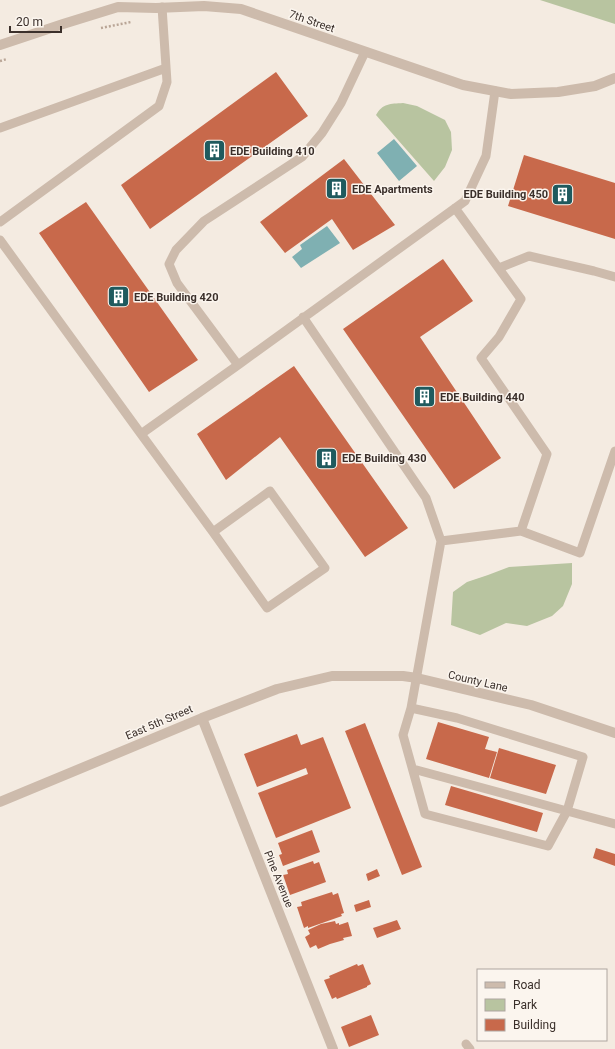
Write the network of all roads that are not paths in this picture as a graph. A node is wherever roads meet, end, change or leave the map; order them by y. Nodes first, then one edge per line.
1 (162, 7) junction
2 (0, 45) edge
3 (365, 52) junction
4 (166, 68) junction
5 (615, 78) edge
6 (495, 91) junction
7 (0, 128) edge
8 (455, 208) junction
9 (0, 222) edge
10 (0, 240) edge
11 (499, 268) junction
12 (615, 277) edge
13 (303, 317) junction
14 (238, 365) junction
15 (141, 434) junction
16 (615, 451) edge
17 (521, 531) junction
18 (212, 532) junction
19 (441, 541) junction
20 (332, 676) joint
21 (417, 678) junction
22 (411, 708) junction
23 (202, 718) junction
24 (615, 733) edge
25 (412, 770) junction
26 (0, 802) edge
27 (567, 811) junction
28 (615, 824) edge
29 (334, 1049) edge

1 - 2 street, 7th Street
1 - 3 street, 7th Street
1 - 4 lane
3 - 6 street, 7th Street
3 - 14 lane
4 - 7 lane
4 - 9 lane
5 - 6 street, 7th Street
6 - 8 lane
8 - 11 lane
8 - 13 lane
10 - 15 lane
11 - 12 lane
11 - 17 lane
13 - 14 lane
13 - 19 lane
14 - 15 lane
15 - 18 lane
16 - 17 lane
17 - 19 lane
18 - 18 lane
19 - 21 lane
20 - 21 street, County Lane
20 - 23 street, East 5th Street
21 - 22 lane
21 - 24 street, County Lane
22 - 25 lane
22 - 27 lane
23 - 26 street, East 5th Street
23 - 29 street, Pine Avenue
25 - 27 lane
25 - 27 lane
27 - 28 lane

